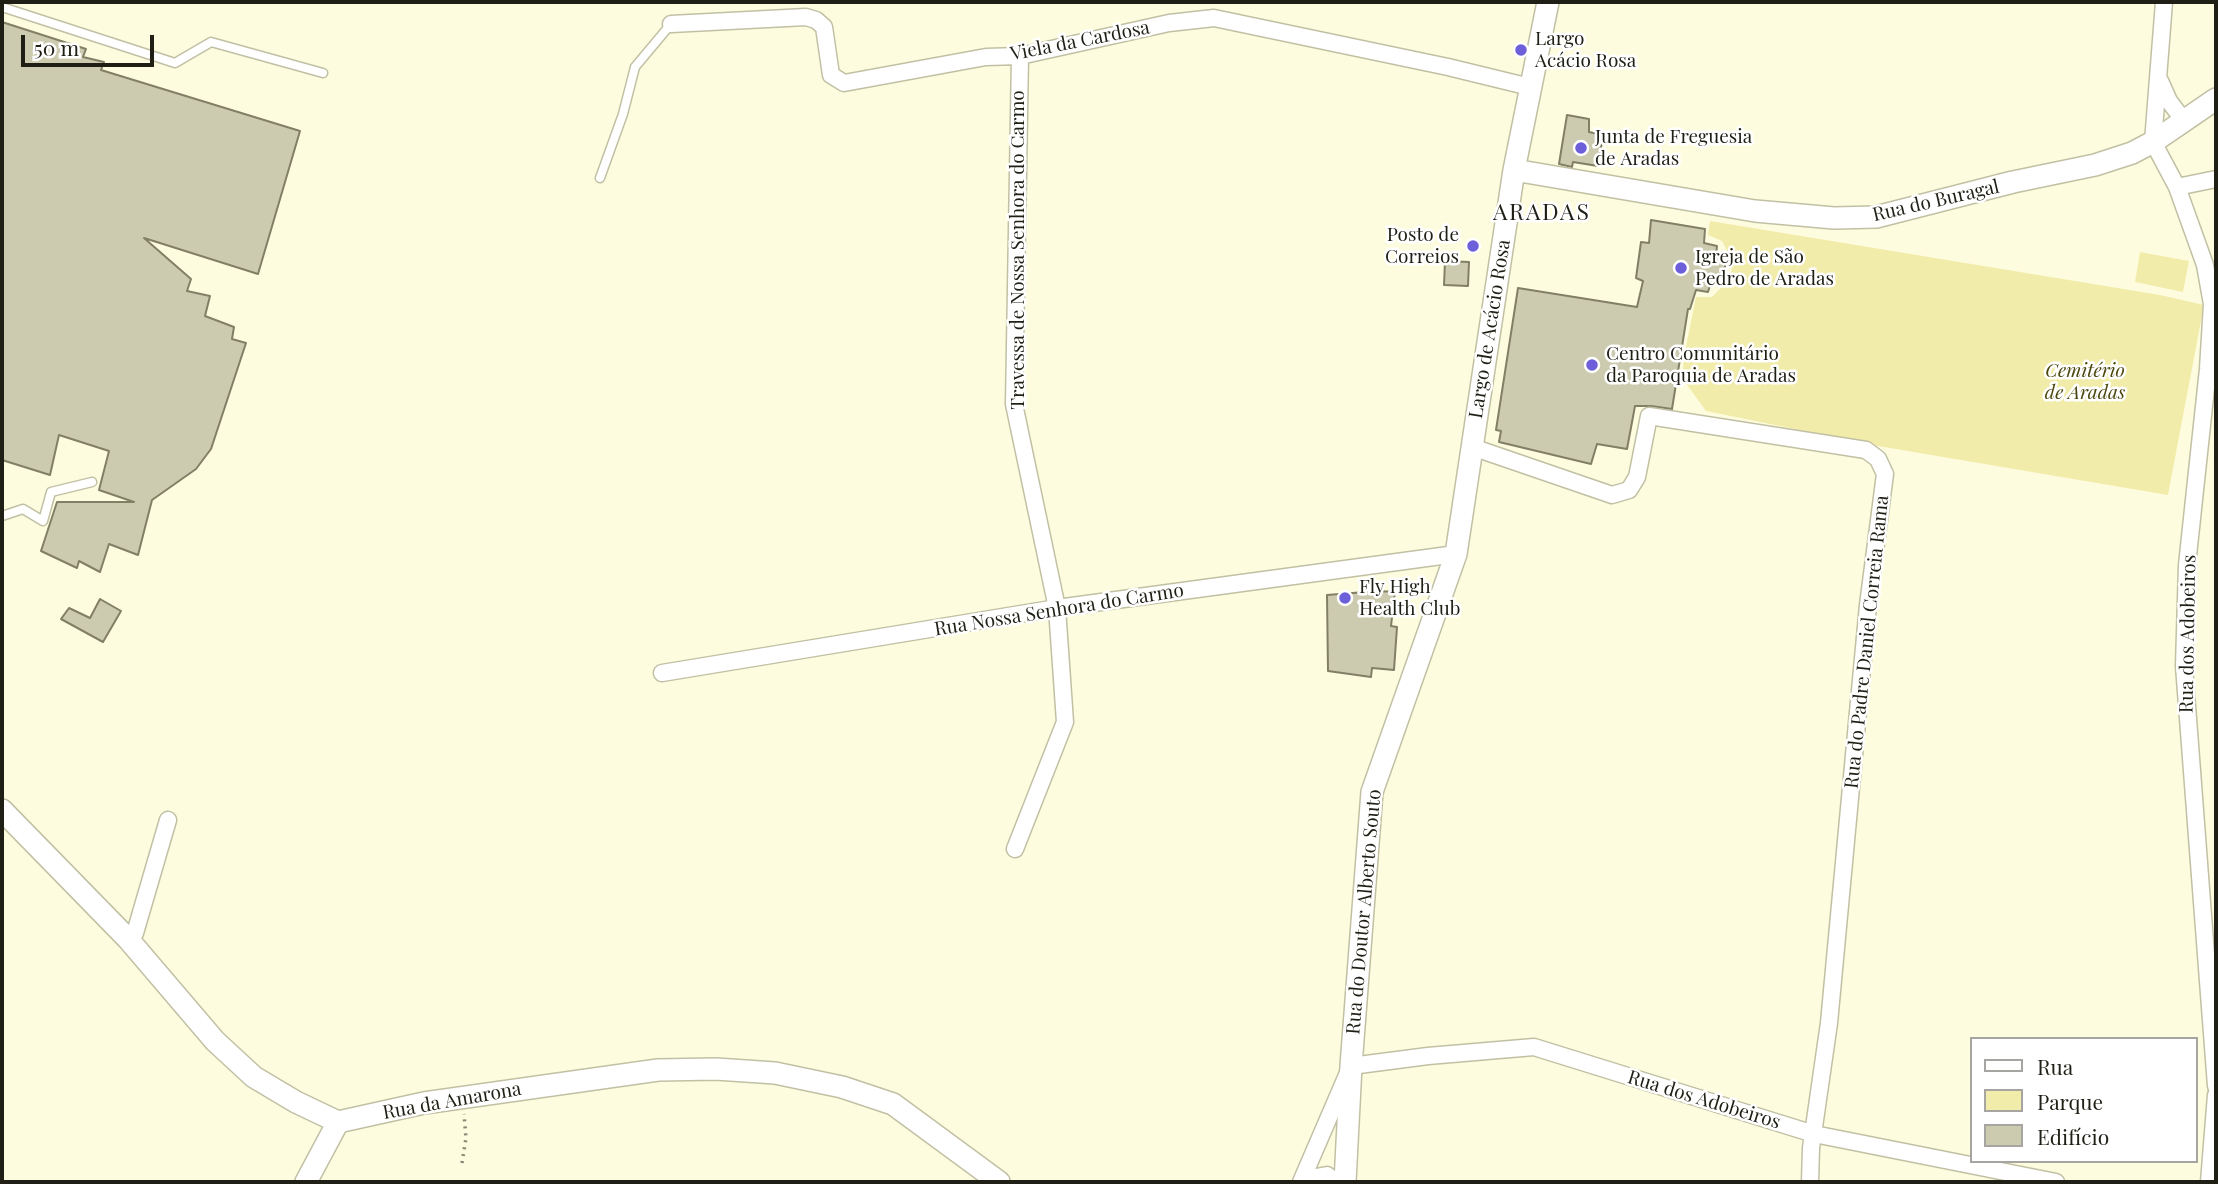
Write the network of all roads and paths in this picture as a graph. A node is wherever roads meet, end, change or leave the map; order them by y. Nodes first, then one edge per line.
1 (1548, 2) edge
2 (2164, 2) edge
3 (2, 7) edge
4 (671, 24) joint
5 (1020, 56) junction
6 (323, 73) dead end
7 (2159, 79) junction
8 (1530, 87) junction
9 (2216, 99) edge
10 (2184, 121) junction
11 (2153, 142) junction
12 (1514, 170) junction
13 (600, 178) dead end
14 (2216, 179) edge
15 (2177, 187) junction
16 (1472, 447) junction
17 (92, 482) dead end
18 (2, 516) edge
19 (1456, 554) junction
20 (1057, 608) junction
21 (662, 673) dead end
22 (2, 810) edge
23 (168, 820) dead end
24 (1015, 849) dead end
25 (129, 940) junction
26 (1351, 1066) junction
27 (2216, 1086) edge
28 (2216, 1095) edge
29 (462, 1098) junction
30 (338, 1122) junction
31 (1814, 1134) junction
32 (462, 1163) dead end
33 (306, 1182) edge
34 (999, 1182) edge
35 (1301, 1182) edge
36 (1308, 1182) edge
37 (1336, 1182) edge
38 (1345, 1182) edge
39 (1810, 1182) edge
40 (2056, 1182) edge
41 (2209, 1182) edge

1 - 8 street, Largo de Acácio Rosa
2 - 7 street
3 - 6 lane
4 - 5 street, Viela da Cardosa
4 - 13 lane
5 - 8 street, Viela da Cardosa
5 - 20 street, Travessa de Nossa Senhora do Carmo
7 - 10 street
7 - 11 street
8 - 12 street, Largo de Acácio Rosa
9 - 10 street, Rua do Buragal
10 - 11 street, Rua do Buragal
11 - 12 street, Rua do Buragal
11 - 15 street, Rua dos Adobeiros
12 - 16 street, Largo de Acácio Rosa
14 - 15 street
15 - 27 street, Rua dos Adobeiros
16 - 19 street, Rua do Doutor Alberto Souto
16 - 31 street, Rua do Padre Daniel Correia Rama
17 - 18 lane
19 - 20 street, Rua Nossa Senhora do Carmo
19 - 26 street, Rua do Doutor Alberto Souto
20 - 21 street, Rua Nossa Senhora do Carmo
20 - 24 street, Travessa de Nossa Senhora do Carmo
22 - 25 street
23 - 25 street
25 - 30 street
26 - 31 street, Rua dos Adobeiros
26 - 35 street
26 - 38 street, Rua do Doutor Alberto Souto
28 - 41 street
29 - 30 street, Rua da Amarona
29 - 32 path
29 - 34 street, Rua da Amarona
30 - 33 street
31 - 39 street
31 - 40 street, Rua dos Adobeiros
36 - 37 street

